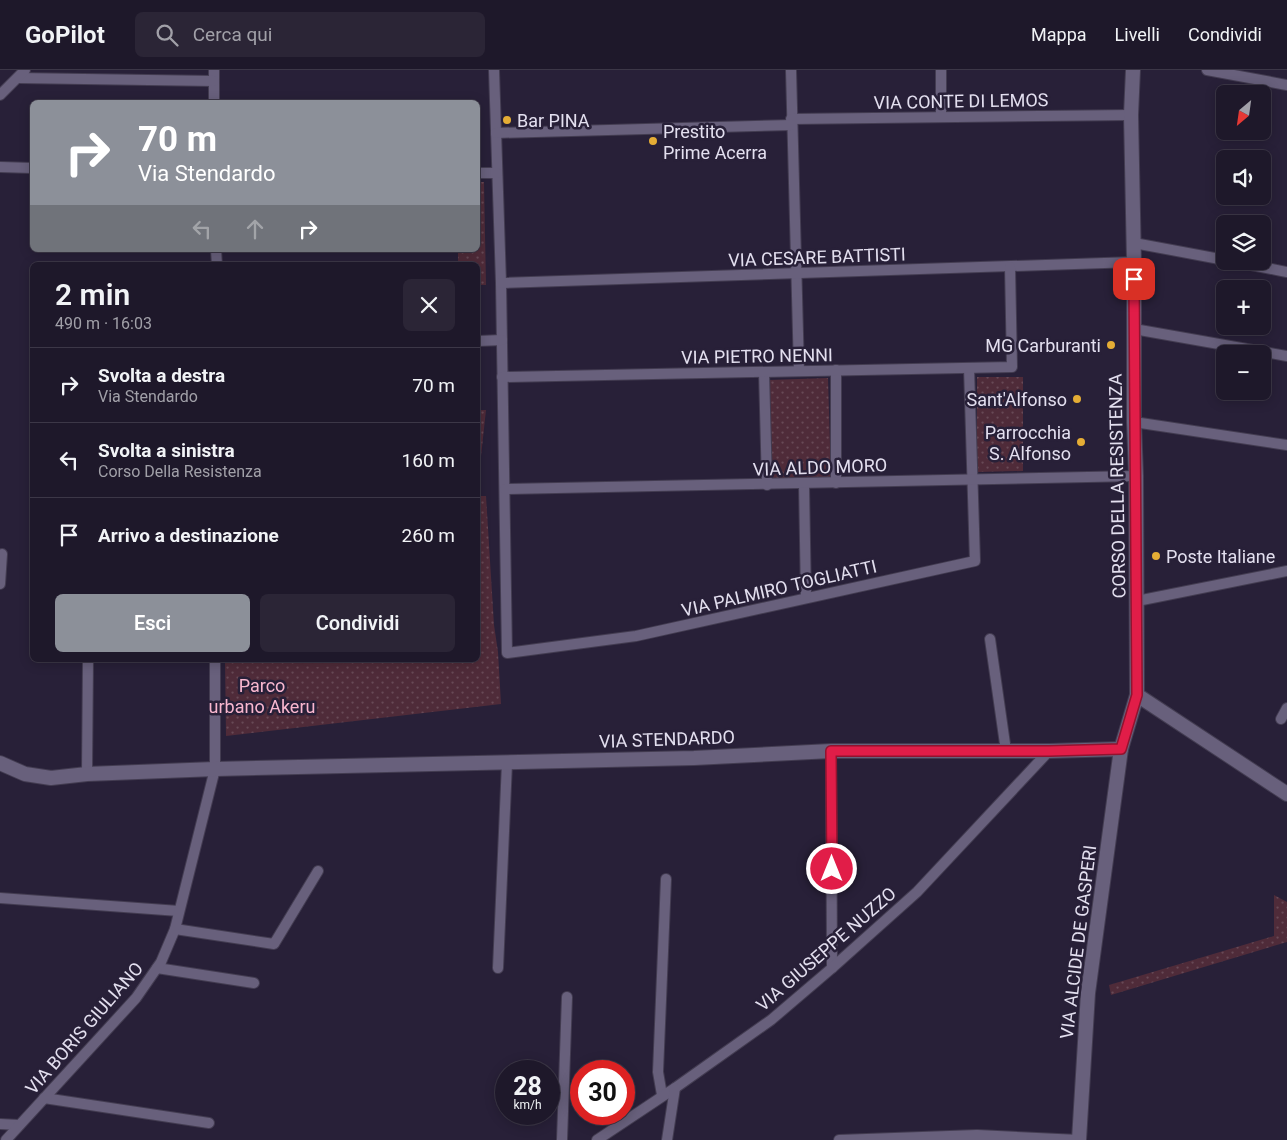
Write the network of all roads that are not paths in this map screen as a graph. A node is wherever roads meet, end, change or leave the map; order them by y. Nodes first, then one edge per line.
1 (494, 70) edge
2 (791, 70) edge
3 (941, 70) edge
4 (1133, 70) edge
5 (1207, 70) edge
6 (22, 74) edge
7 (214, 75) edge
8 (1287, 85) edge
9 (0, 95) edge
10 (214, 100) edge
11 (1131, 115) junction
12 (941, 117) junction
13 (792, 122) junction
14 (496, 133) junction
15 (0, 167) edge
16 (30, 168) edge
17 (480, 173) edge
18 (497, 173) junction
19 (1134, 243) junction
20 (1216, 258) edge
21 (1134, 262) junction
22 (1010, 267) junction
23 (1271, 269) edge
24 (1287, 272) edge
25 (796, 274) junction
26 (500, 283) junction
27 (1134, 329) junction
28 (502, 340) junction
29 (480, 341) edge
30 (1287, 356) edge
31 (969, 368) junction
32 (836, 370) junction
33 (799, 371) junction
34 (764, 372) junction
35 (502, 377) junction
36 (1134, 422) junction
37 (1287, 445) edge
38 (1136, 476) junction
39 (972, 478) junction
40 (836, 483) junction
41 (804, 484) junction
42 (768, 485) junction
43 (505, 490) junction
44 (2, 554) dead end
45 (1287, 571) edge
46 (0, 584) edge
47 (806, 598) junction
48 (1137, 601) junction
49 (990, 639) dead end
50 (88, 662) edge
51 (215, 662) edge
52 (1137, 695) junction
53 (1287, 708) edge
54 (1282, 719) dead end
55 (1121, 749) junction
56 (831, 751) junction
57 (1006, 751) junction
58 (1049, 751) junction
59 (507, 762) junction
60 (0, 763) edge
61 (215, 769) junction
62 (88, 774) junction
63 (1287, 794) edge
64 (318, 871) dead end
65 (666, 879) dead end
66 (0, 898) edge
67 (179, 911) junction
68 (175, 929) junction
69 (157, 968) junction
70 (498, 968) dead end
71 (832, 968) junction
72 (254, 983) dead end
73 (567, 997) dead end
74 (675, 1088) junction
75 (662, 1096) junction
76 (44, 1098) junction
77 (208, 1123) dead end
78 (0, 1124) edge
79 (19, 1125) junction
80 (6, 1140) edge
81 (562, 1140) edge
82 (597, 1140) edge
83 (668, 1140) edge
84 (839, 1140) edge
85 (1079, 1140) edge

1 - 14 street
2 - 13 street
3 - 12 street
4 - 11 street, CORSO DELLA RESISTENZA
5 - 8 street
6 - 7 street
6 - 9 street
7 - 10 street
11 - 12 street, VIA CONTE DI LEMOS
11 - 19 street, CORSO DELLA RESISTENZA
12 - 13 street, VIA CONTE DI LEMOS
13 - 14 street, VIA CONTE DI LEMOS
13 - 25 street
14 - 18 street
15 - 16 street
17 - 18 street
18 - 26 street
19 - 20 street
19 - 21 street, CORSO DELLA RESISTENZA
21 - 22 street, VIA CESARE BATTISTI
21 - 27 street, CORSO DELLA RESISTENZA
22 - 25 street, VIA CESARE BATTISTI
22 - 31 street, VIA PIETRO NENNI
23 - 24 street
25 - 26 street, VIA CESARE BATTISTI
25 - 33 street
26 - 28 street
27 - 30 street
27 - 36 street, CORSO DELLA RESISTENZA
28 - 29 street
28 - 35 street
31 - 32 street, VIA PIETRO NENNI
31 - 39 street
32 - 33 street, VIA PIETRO NENNI
32 - 40 street
33 - 34 street, VIA PIETRO NENNI
34 - 35 street, VIA PIETRO NENNI
34 - 42 street
35 - 43 street
36 - 37 street
36 - 38 street, CORSO DELLA RESISTENZA
38 - 39 street, VIA ALDO MORO
38 - 48 street, CORSO DELLA RESISTENZA
39 - 40 street, VIA ALDO MORO
39 - 47 street, VIA PALMIRO TOGLIATTI
40 - 41 street, VIA ALDO MORO
41 - 42 street, VIA ALDO MORO
41 - 47 street
42 - 43 street, VIA ALDO MORO
43 - 47 street, VIA PALMIRO TOGLIATTI
44 - 46 street
45 - 48 street
48 - 52 street, CORSO DELLA RESISTENZA
49 - 57 street
50 - 62 street
51 - 61 street, VIA BORIS GIULIANO
52 - 55 street, CORSO DELLA RESISTENZA
52 - 63 street
53 - 54 street
55 - 58 street, VIA STENDARDO
55 - 85 street, VIA ALCIDE DE GASPERI
56 - 57 street, VIA STENDARDO
56 - 59 street, VIA STENDARDO
56 - 71 street
57 - 58 street, VIA STENDARDO
58 - 71 street, VIA GIUSEPPE NUZZO
59 - 61 street, VIA STENDARDO
59 - 70 street
60 - 62 street, VIA STENDARDO
61 - 62 street, VIA STENDARDO
61 - 67 street, VIA BORIS GIULIANO
64 - 68 street
65 - 75 street
66 - 67 street
67 - 68 street, VIA BORIS GIULIANO
68 - 69 street, VIA BORIS GIULIANO
69 - 72 street
69 - 76 street, VIA BORIS GIULIANO
71 - 74 street, VIA GIUSEPPE NUZZO
73 - 81 street
74 - 75 street, VIA GIUSEPPE NUZZO
74 - 83 street
75 - 82 street, VIA GIUSEPPE NUZZO
76 - 77 street
76 - 79 street, VIA BORIS GIULIANO
78 - 79 street
79 - 80 street, VIA BORIS GIULIANO
84 - 85 street

